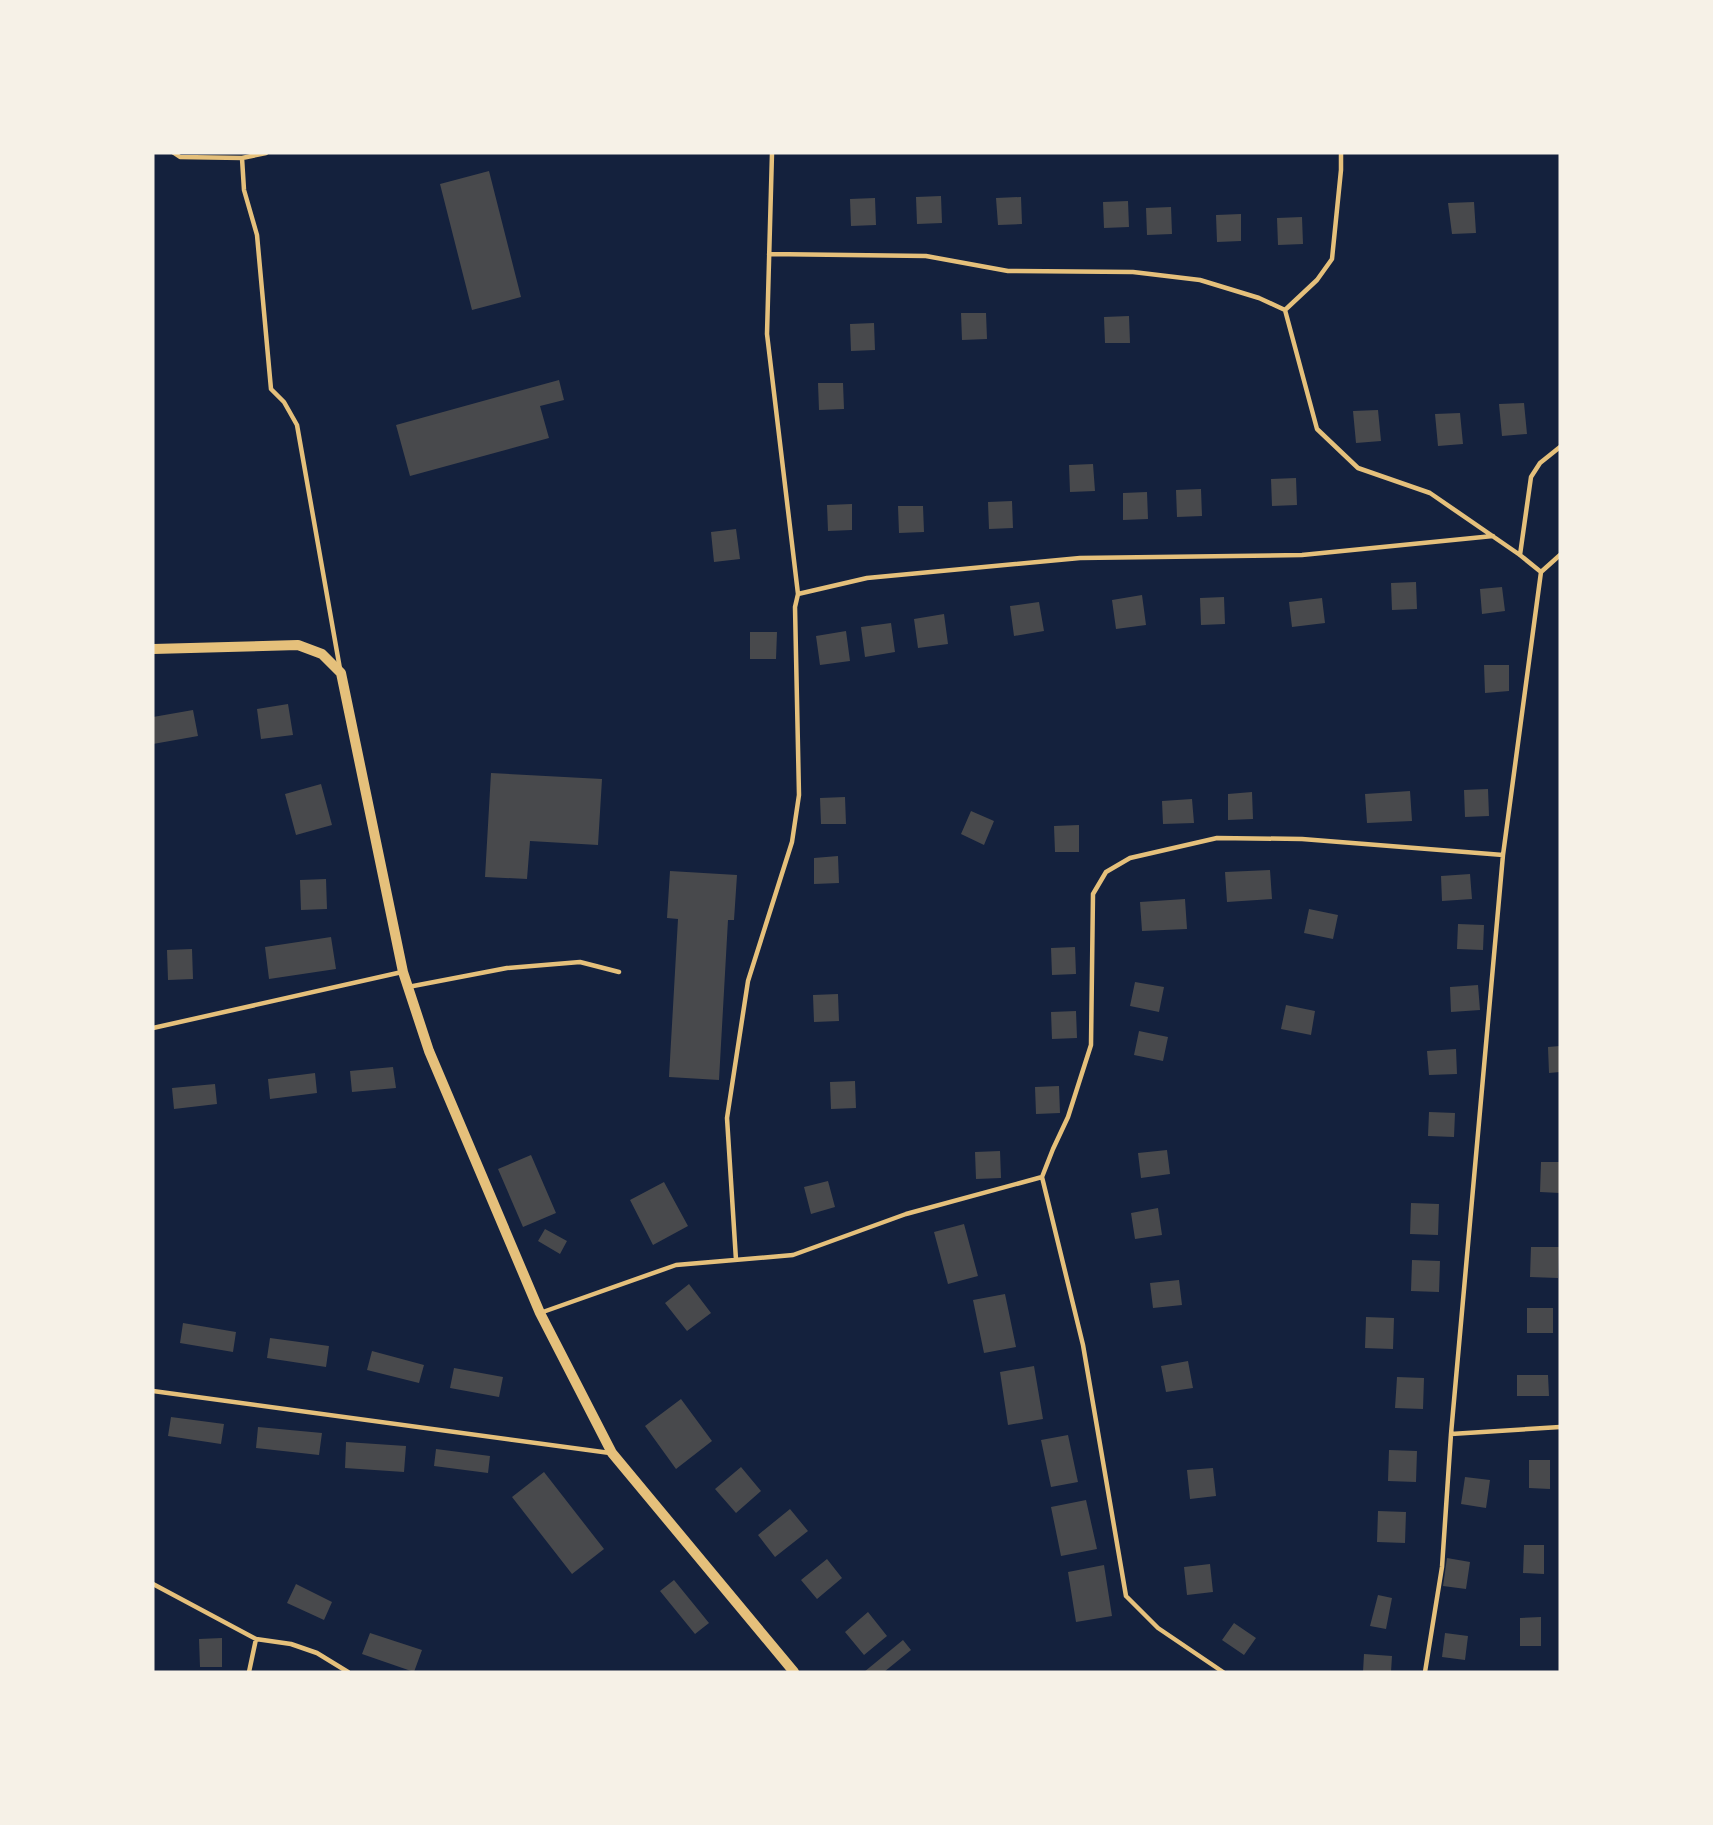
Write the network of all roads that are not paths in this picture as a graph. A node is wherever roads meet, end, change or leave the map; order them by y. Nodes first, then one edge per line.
1 (174, 153) edge
2 (266, 153) edge
3 (772, 153) edge
4 (1341, 153) edge
5 (242, 159) junction
6 (769, 254) junction
7 (1285, 310) junction
8 (1560, 447) edge
9 (1493, 536) junction
10 (1520, 555) junction
11 (1560, 555) edge
12 (1541, 572) junction
13 (798, 594) junction
14 (153, 649) edge
15 (341, 673) junction
16 (1503, 855) junction
17 (403, 972) junction
18 (619, 972) dead end
19 (408, 987) junction
20 (153, 1028) edge
21 (1042, 1178) junction
22 (736, 1260) junction
23 (540, 1313) junction
24 (153, 1391) edge
25 (1560, 1428) edge
26 (1450, 1434) junction
27 (612, 1454) junction
28 (153, 1584) edge
29 (256, 1639) junction
30 (249, 1672) edge
31 (348, 1672) edge
32 (794, 1672) edge
33 (1223, 1672) edge
34 (1425, 1672) edge

1 - 5 lane
2 - 5 lane
3 - 6 lane
4 - 7 lane
5 - 15 lane
6 - 7 lane
6 - 13 lane
7 - 9 lane
8 - 10 lane
9 - 10 lane
9 - 13 lane
10 - 12 lane
11 - 12 lane
12 - 16 lane
13 - 22 lane
14 - 15 street
15 - 17 street
16 - 21 lane
16 - 26 lane
17 - 19 street
17 - 20 lane
18 - 19 lane
19 - 23 street
21 - 22 lane
21 - 33 lane
22 - 23 lane
23 - 27 street
24 - 27 lane
25 - 26 lane
26 - 34 lane
27 - 32 street
28 - 29 lane
29 - 30 lane
29 - 31 lane

